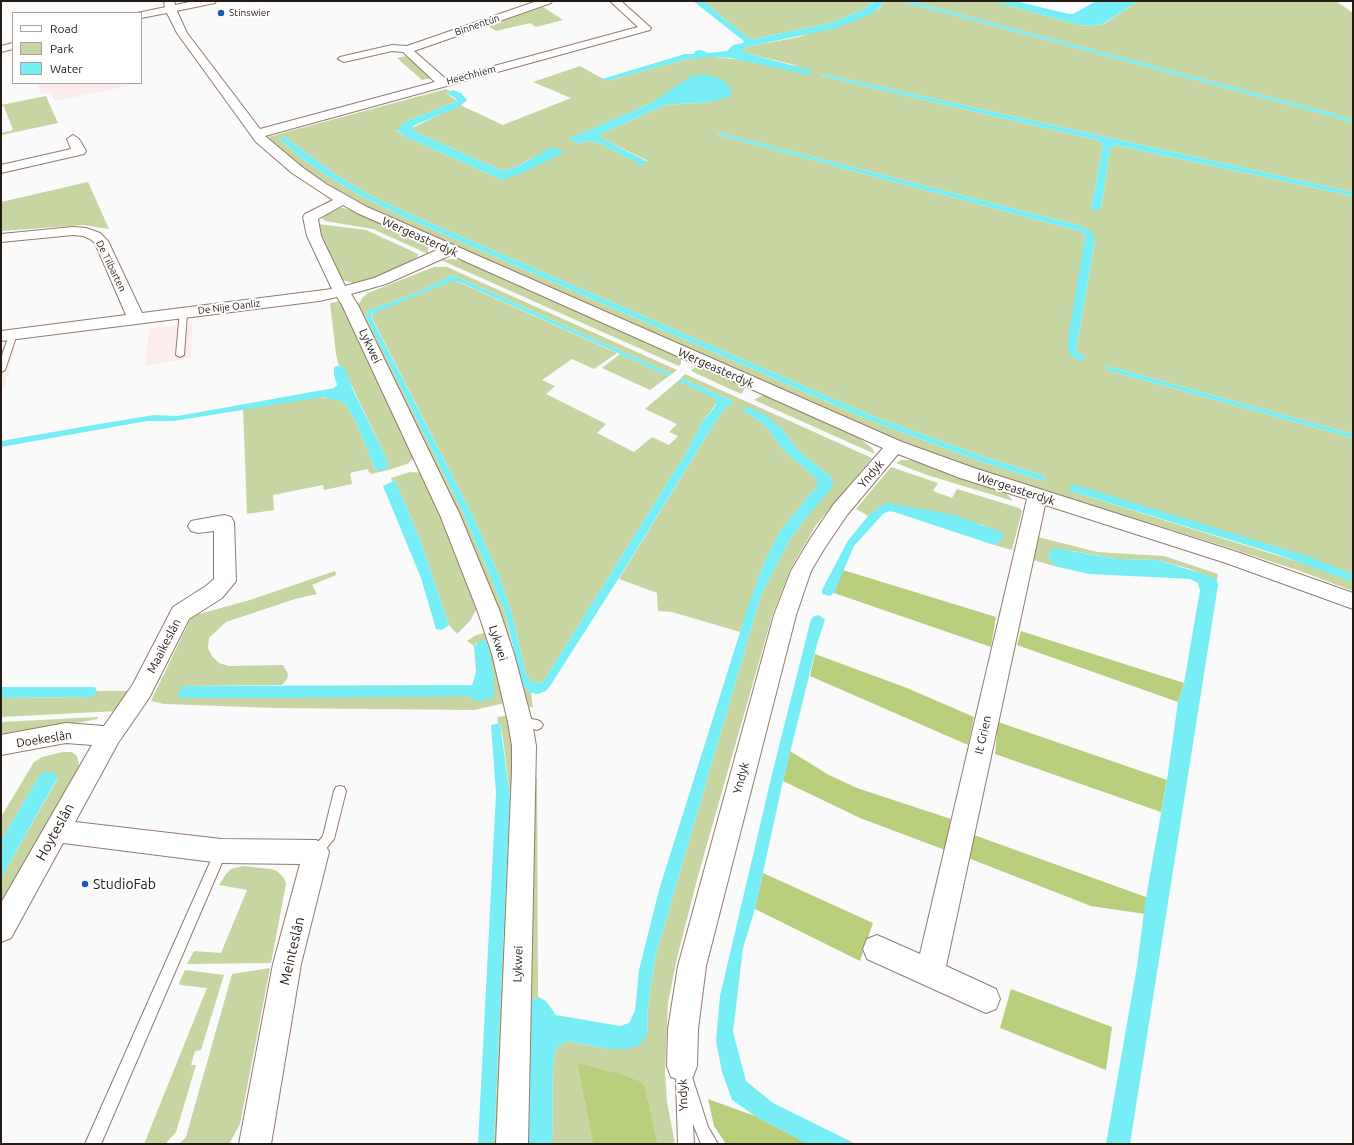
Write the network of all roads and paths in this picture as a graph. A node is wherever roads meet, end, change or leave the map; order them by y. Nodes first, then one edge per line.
1 (211, 1) edge
2 (547, 1) edge
3 (615, 1) edge
4 (170, 5) edge
5 (142, 15) edge
6 (12, 46) edge
7 (1, 49) edge
8 (408, 49) junction
9 (344, 59) dead end
10 (444, 83) junction
11 (257, 134) junction
12 (74, 138) dead end
13 (1, 169) edge
14 (343, 200) junction
15 (1, 238) edge
16 (450, 250) junction
17 (342, 291) junction
18 (183, 313) junction
19 (136, 319) junction
20 (7, 335) edge
21 (180, 356) dead end
22 (1, 370) edge
23 (896, 446) junction
24 (1038, 496) junction
25 (198, 526) dead end
26 (1353, 601) edge
27 (110, 736) junction
28 (1, 745) edge
29 (340, 791) dead end
30 (56, 831) junction
31 (221, 851) junction
32 (316, 852) junction
33 (1, 929) edge
34 (877, 949) dead end
35 (930, 974) junction
36 (986, 999) dead end
37 (682, 1066) junction
38 (93, 1144) edge
39 (255, 1144) edge
40 (512, 1144) edge
41 (686, 1144) edge
42 (710, 1144) edge

1 - 4 street
2 - 8 street, Binnentún
3 - 10 street, Heechhiem
4 - 5 street
4 - 11 street, Wergeasterdyk
6 - 7 street
8 - 9 street, Binnentún
8 - 10 street
10 - 11 street, Heechhiem
11 - 14 street, Wergeasterdyk
12 - 13 street
14 - 16 street, Wergeasterdyk
14 - 17 street, Lykwei
15 - 19 street, De Tilbarten
16 - 17 street, De Nije Oanliz
16 - 23 street, Wergeasterdyk
17 - 18 street, De Nije Oanliz
17 - 40 street, Lykwei
18 - 19 street, De Nije Oanliz
18 - 21 lane
19 - 20 street, De Nije Oanliz
20 - 22 lane
23 - 24 street, Wergeasterdyk
23 - 37 street, Yndyk
24 - 26 street, Wergeasterdyk
24 - 35 street, It Grien
25 - 27 street, Maaikeslân
27 - 28 street, Doekeslân
27 - 30 street, Hoyteslân
29 - 32 lane
30 - 31 street
30 - 33 street, Hoyteslân
31 - 32 street
31 - 38 lane
32 - 39 street, Meinteslân
34 - 35 street
35 - 36 street
37 - 41 lane, Yndyk
37 - 42 lane

